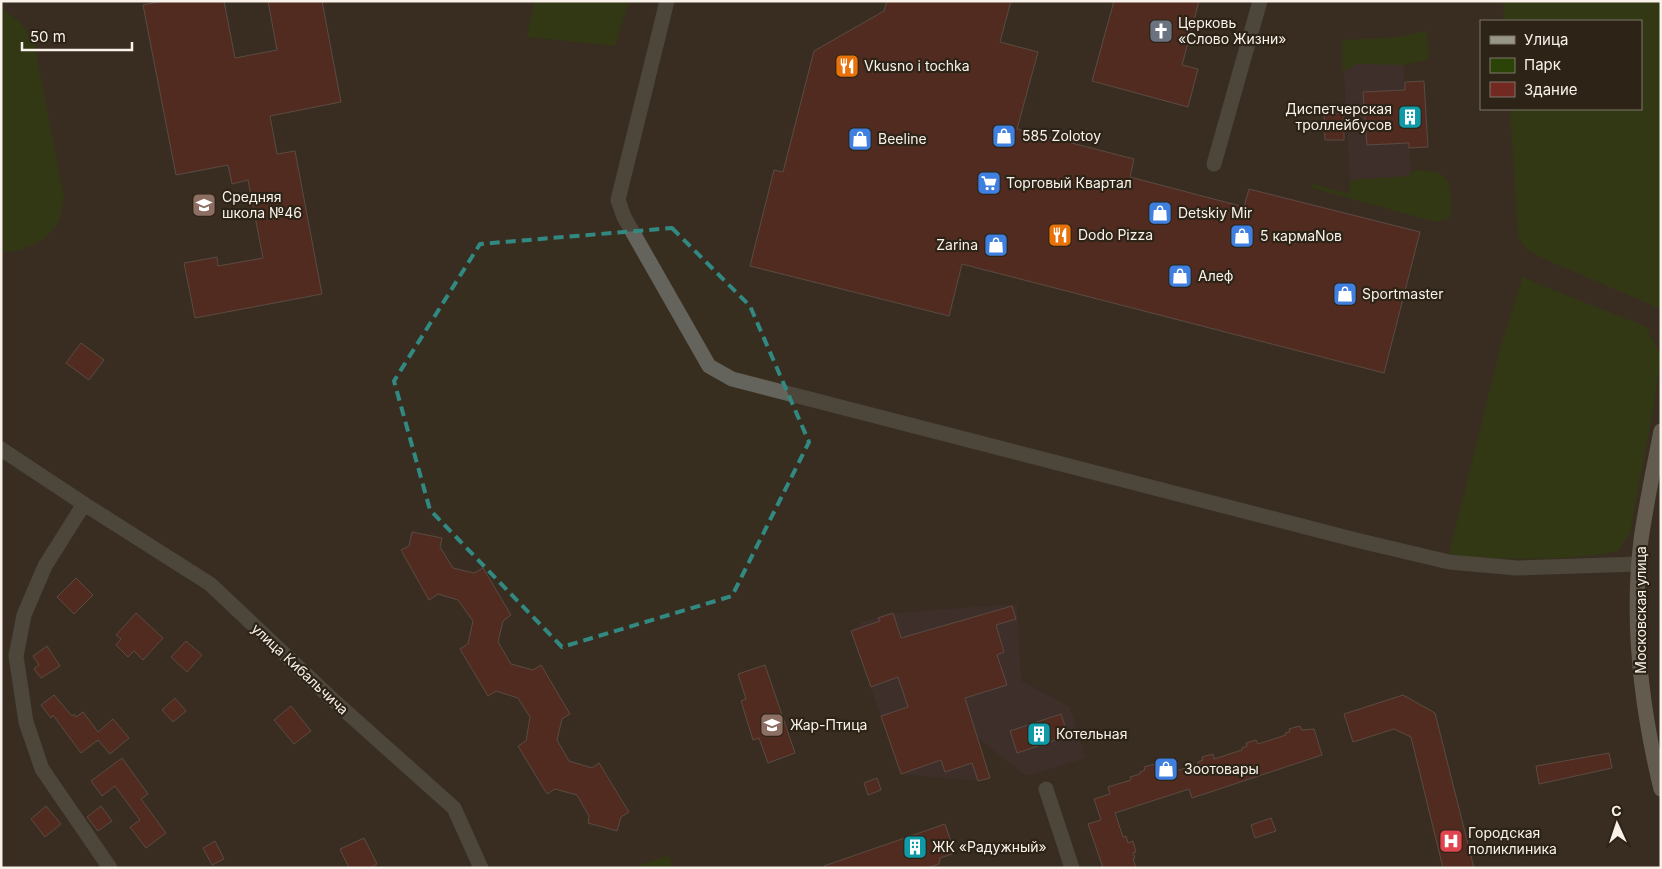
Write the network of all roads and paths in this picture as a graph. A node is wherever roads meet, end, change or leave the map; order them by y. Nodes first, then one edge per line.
1 (666, 1) edge
2 (1260, 1) edge
3 (1214, 164) dead end
4 (1661, 431) edge
5 (1, 449) edge
6 (84, 504) junction
7 (1639, 564) junction
8 (1046, 789) dead end
9 (1661, 789) edge
10 (110, 868) edge
11 (480, 868) edge
12 (1072, 868) edge

1 - 7 street
2 - 3 street
4 - 7 main road, Московская улица
5 - 6 street, улица Кибальчича
6 - 10 street
6 - 11 street, улица Кибальчича
7 - 9 main road, Московская улица
8 - 12 street

